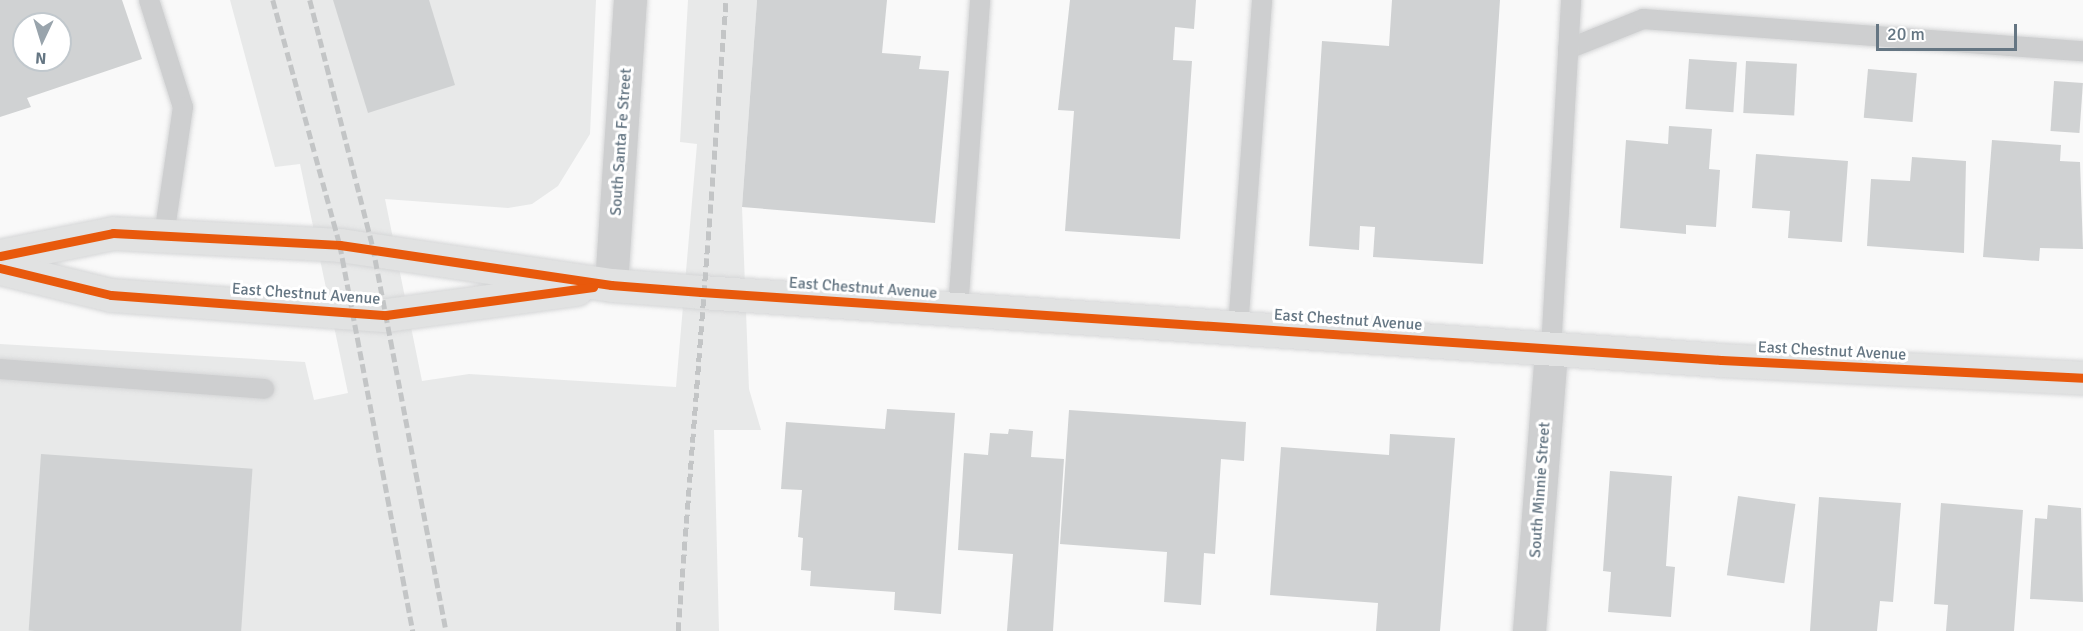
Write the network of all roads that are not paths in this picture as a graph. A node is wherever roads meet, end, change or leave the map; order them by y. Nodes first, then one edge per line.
1 (149, 0) edge
2 (630, 0) edge
3 (980, 0) edge
4 (1262, 0) edge
5 (1571, 0) edge
6 (1568, 49) junction
7 (2083, 51) edge
8 (164, 235) junction
9 (0, 256) edge
10 (0, 268) edge
11 (610, 285) junction
12 (958, 309) junction
13 (1238, 328) junction
14 (1551, 349) junction
15 (0, 369) edge
16 (2083, 378) edge
17 (264, 388) dead end
18 (1529, 631) edge

1 - 8 lane
2 - 11 street, South Santa Fe Street
3 - 12 lane
4 - 13 lane
5 - 6 lane
6 - 7 lane
6 - 14 lane
8 - 9 street, East Chestnut Avenue
8 - 11 street, East Chestnut Avenue
10 - 11 street, East Chestnut Avenue
11 - 12 street, East Chestnut Avenue
12 - 13 street, East Chestnut Avenue
13 - 14 street, East Chestnut Avenue
14 - 16 street, East Chestnut Avenue
14 - 18 street, South Minnie Street
15 - 17 lane

